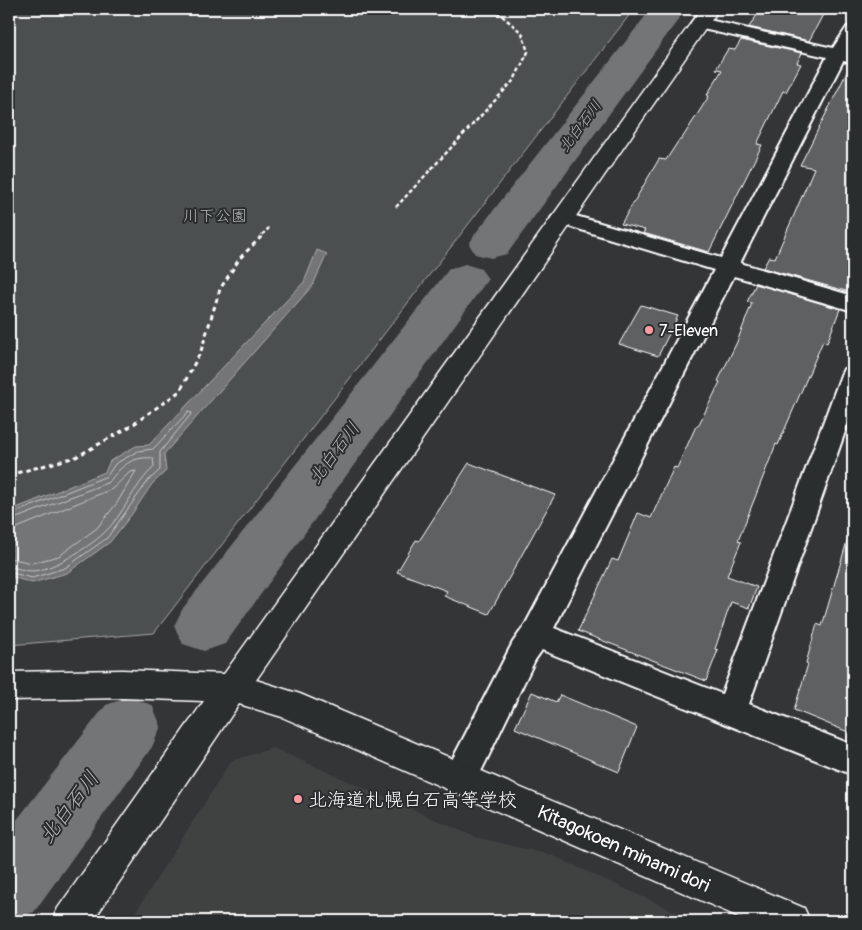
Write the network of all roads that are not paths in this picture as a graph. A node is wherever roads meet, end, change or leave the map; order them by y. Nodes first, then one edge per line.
1 (705, 16) edge
2 (853, 31) edge
3 (846, 56) edge
4 (562, 218) junction
5 (728, 267) junction
6 (853, 304) edge
7 (853, 375) edge
8 (536, 634) junction
9 (9, 686) edge
10 (232, 688) junction
11 (731, 711) junction
12 (853, 760) edge
13 (461, 777) junction
14 (71, 921) edge
15 (791, 921) edge

1 - 3 street
1 - 4 street
2 - 3 street
3 - 5 street
4 - 5 street
4 - 10 street
5 - 6 street
5 - 8 street
7 - 11 street
8 - 11 street
8 - 13 street
9 - 10 street, Kitagokoen minami dori
10 - 13 street, Kitagokoen minami dori
10 - 14 street
11 - 12 street
13 - 15 street, Kitagokoen minami dori

